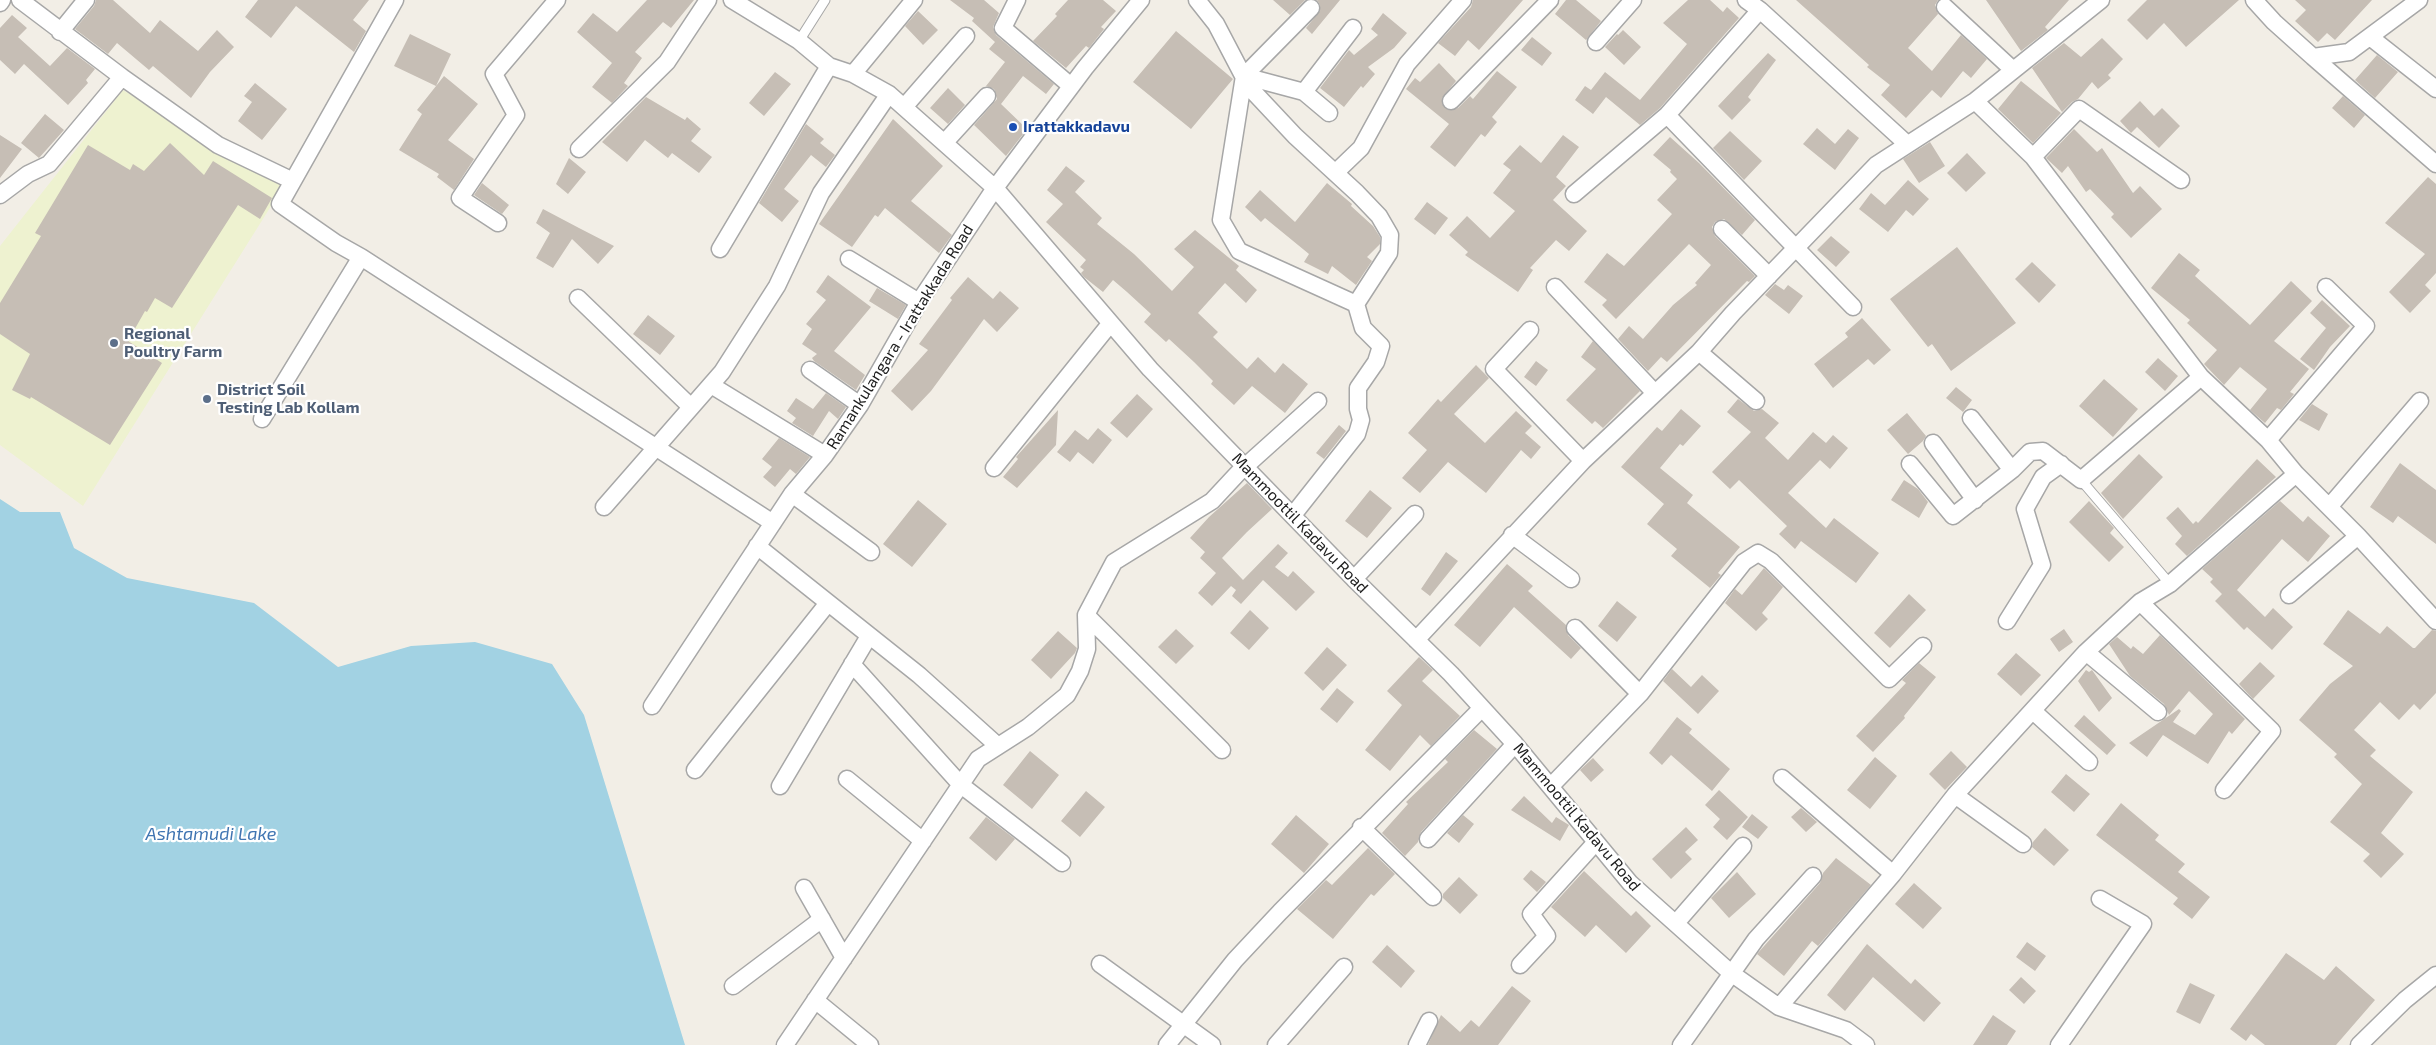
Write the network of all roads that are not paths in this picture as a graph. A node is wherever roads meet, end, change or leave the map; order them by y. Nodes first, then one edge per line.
1 (2, 0) edge
2 (20, 0) edge
3 (86, 0) edge
4 (396, 0) edge
5 (557, 0) edge
6 (708, 0) edge
7 (732, 0) edge
8 (825, 0) edge
9 (914, 0) edge
10 (1017, 0) edge
11 (1197, 0) edge
12 (1463, 0) edge
13 (1550, 0) edge
14 (1633, 0) edge
15 (1746, 0) edge
16 (2101, 0) edge
17 (2419, 0) edge
18 (1135, 2) edge
19 (0, 3) edge
20 (2263, 3) edge
21 (1944, 7) dead end
22 (1311, 8) dead end
23 (1760, 10) junction
24 (1353, 28) dead end
25 (60, 32) junction
26 (966, 36) dead end
27 (2370, 38) junction
28 (798, 41) junction
29 (1596, 42) dead end
30 (2313, 57) junction
31 (829, 66) junction
32 (2012, 70) junction
33 (853, 74) junction
34 (1244, 76) junction
35 (122, 77) junction
36 (1071, 86) junction
37 (2436, 89) edge
38 (1304, 92) junction
39 (890, 94) junction
40 (987, 96) dead end
41 (1451, 100) dead end
42 (1975, 101) junction
43 (905, 106) junction
44 (1328, 113) dead end
45 (1667, 115) junction
46 (945, 142) junction
47 (1907, 144) junction
48 (579, 149) dead end
49 (2033, 157) junction
50 (2436, 164) edge
51 (1335, 173) junction
52 (2181, 180) dead end
53 (294, 181) junction
54 (995, 188) junction
55 (1574, 194) dead end
56 (0, 195) edge
57 (498, 223) dead end
58 (1722, 229) dead end
59 (1796, 248) junction
60 (720, 249) dead end
61 (361, 257) junction
62 (849, 259) dead end
63 (1769, 276) junction
64 (1555, 286) dead end
65 (2326, 287) dead end
66 (578, 298) dead end
67 (919, 302) junction
68 (1356, 304) junction
69 (1853, 307) dead end
70 (1110, 324) junction
71 (1530, 330) dead end
72 (1699, 352) junction
73 (810, 370) dead end
74 (2201, 376) junction
75 (711, 385) junction
76 (1654, 392) junction
77 (1318, 401) dead end
78 (1756, 401) dead end
79 (2420, 401) dead end
80 (860, 405) junction
81 (691, 407) junction
82 (1971, 418) dead end
83 (262, 419) dead end
84 (2268, 440) junction
85 (1933, 443) dead end
86 (656, 448) junction
87 (825, 455) junction
88 (1583, 461) junction
89 (1910, 464) dead end
90 (2061, 464) junction
91 (1245, 467) junction
92 (994, 468) dead end
93 (2012, 470) junction
94 (2296, 474) junction
95 (2081, 480) junction
96 (792, 494) junction
97 (1975, 500) junction
98 (604, 507) dead end
99 (2329, 507) junction
100 (1415, 514) dead end
101 (1293, 515) junction
102 (773, 523) junction
103 (1512, 535) junction
104 (2358, 536) junction
105 (758, 546) junction
106 (871, 552) dead end
107 (1354, 579) junction
108 (1571, 579) dead end
109 (2170, 584) junction
110 (2290, 595) dead end
111 (2140, 602) junction
112 (828, 603) junction
113 (1086, 615) junction
114 (2007, 621) dead end
115 (2436, 622) edge
116 (1575, 628) dead end
117 (869, 636) junction
118 (1416, 640) junction
119 (1923, 646) dead end
120 (2086, 652) junction
121 (852, 664) junction
122 (1640, 694) junction
123 (652, 706) dead end
124 (1482, 708) junction
125 (2033, 711) junction
126 (2158, 712) dead end
127 (1515, 744) junction
128 (998, 746) junction
129 (1222, 750) dead end
130 (2090, 762) dead end
131 (695, 770) dead end
132 (1782, 778) dead end
133 (846, 779) dead end
134 (961, 785) junction
135 (780, 786) dead end
136 (1551, 786) junction
137 (2224, 790) dead end
138 (1955, 795) junction
139 (1361, 827) junction
140 (1428, 839) dead end
141 (923, 841) junction
142 (1596, 842) junction
143 (2023, 844) dead end
144 (1743, 846) dead end
145 (1062, 863) dead end
146 (1893, 874) junction
147 (1813, 876) dead end
148 (804, 888) dead end
149 (1433, 897) dead end
150 (2100, 899) dead end
151 (822, 919) junction
152 (1676, 923) junction
153 (844, 958) junction
154 (1100, 964) dead end
155 (1520, 964) dead end
156 (1344, 967) dead end
157 (1730, 973) junction
158 (2436, 975) edge
159 (733, 986) dead end
160 (816, 1000) junction
161 (1779, 1007) junction
162 (1429, 1021) dead end
163 (1182, 1025) junction
164 (785, 1045) edge
165 (870, 1045) edge
166 (1167, 1045) edge
167 (1212, 1045) edge
168 (1276, 1045) edge
169 (1417, 1045) edge
170 (1681, 1045) edge
171 (1866, 1045) edge
172 (2059, 1045) edge
173 (2359, 1045) edge

1 - 19 street
2 - 25 street
3 - 25 street
4 - 53 street
5 - 57 street
6 - 48 street
7 - 28 street, Mammoottil Kadavu Road
8 - 28 lane
9 - 33 street
10 - 36 street
11 - 34 street
12 - 51 street
13 - 41 street
14 - 29 street
15 - 23 street
16 - 32 street
17 - 27 street
18 - 36 street, Ramankulangara - Irattakkada Road
20 - 30 street
21 - 32 street
22 - 34 street
23 - 45 street
23 - 47 street
24 - 38 street
25 - 35 street
26 - 43 street
27 - 30 street
27 - 37 street
28 - 31 street, Mammoottil Kadavu Road
30 - 50 street
31 - 33 street, Mammoottil Kadavu Road
31 - 60 street
32 - 42 street
33 - 39 street, Mammoottil Kadavu Road
34 - 38 street
34 - 51 street
34 - 68 street
35 - 53 street
35 - 56 street
36 - 54 street, Ramankulangara - Irattakkada Road
38 - 44 street
39 - 43 street, Mammoottil Kadavu Road
39 - 75 street
40 - 46 street
42 - 47 street
42 - 49 street
43 - 46 street, Mammoottil Kadavu Road
45 - 55 street
45 - 59 street
46 - 54 street, Mammoottil Kadavu Road
47 - 59 street
49 - 52 street
49 - 74 street
51 - 68 street
53 - 61 street
54 - 67 street, Ramankulangara - Irattakkada Road
54 - 70 street, Mammoottil Kadavu Road
58 - 63 street
59 - 63 street
59 - 69 street
61 - 83 street
61 - 86 street
62 - 67 street
63 - 72 street
64 - 76 street
65 - 84 street
66 - 81 street
67 - 80 street, Ramankulangara - Irattakkada Road
68 - 101 street
70 - 91 street, Mammoottil Kadavu Road
70 - 92 street
71 - 88 street
72 - 76 street
72 - 78 street
73 - 80 street
74 - 84 street
74 - 95 street
75 - 81 street
75 - 87 street
76 - 88 street
77 - 91 street
79 - 99 street
80 - 87 street, Ramankulangara - Irattakkada Road
81 - 86 street
82 - 93 street
84 - 94 street
85 - 97 street
86 - 98 street
86 - 102 street
87 - 96 street, Ramankulangara - Irattakkada Road
88 - 103 street
89 - 97 street
90 - 93 street
90 - 95 street
90 - 114 street
91 - 101 street, Mammoottil Kadavu Road
91 - 113 street
93 - 97 street
94 - 99 street
94 - 109 street
95 - 109 lane
96 - 102 street, Ramankulangara - Irattakkada Road
96 - 106 street
99 - 104 street
100 - 107 street
101 - 107 street, Mammoottil Kadavu Road
102 - 105 street, Ramankulangara - Irattakkada Road
103 - 108 street
103 - 118 street
104 - 110 street
104 - 115 street
105 - 112 street
105 - 123 street, Ramankulangara - Irattakkada Road
107 - 118 street, Mammoottil Kadavu Road
109 - 111 street
111 - 120 street
111 - 137 street
112 - 117 street
112 - 131 street
113 - 128 street
113 - 129 street
116 - 122 street
117 - 121 street
117 - 128 street
118 - 124 street, Mammoottil Kadavu Road
119 - 122 street
120 - 125 street
120 - 126 street
121 - 134 street
121 - 135 street
122 - 136 street
124 - 127 street, Mammoottil Kadavu Road
124 - 139 street
125 - 130 street
125 - 138 street
127 - 136 street, Mammoottil Kadavu Road
127 - 140 street
128 - 134 street
132 - 146 street
133 - 141 street
134 - 141 street
134 - 145 street
136 - 142 street, Mammoottil Kadavu Road
138 - 143 street
138 - 146 street
139 - 149 street
139 - 163 street
141 - 153 street
142 - 152 street, Mammoottil Kadavu Road
142 - 155 street
144 - 152 street
146 - 161 street
147 - 157 street
148 - 151 street
150 - 172 street
151 - 153 street
151 - 159 street
152 - 157 street, Mammoottil Kadavu Road
153 - 160 street
154 - 163 street
156 - 168 street
157 - 161 street, Mammoottil Kadavu Road
157 - 170 street
158 - 173 street
160 - 164 street
160 - 165 street
161 - 171 street, Mammoottil Kadavu Road
162 - 169 street
163 - 166 street
163 - 167 street

